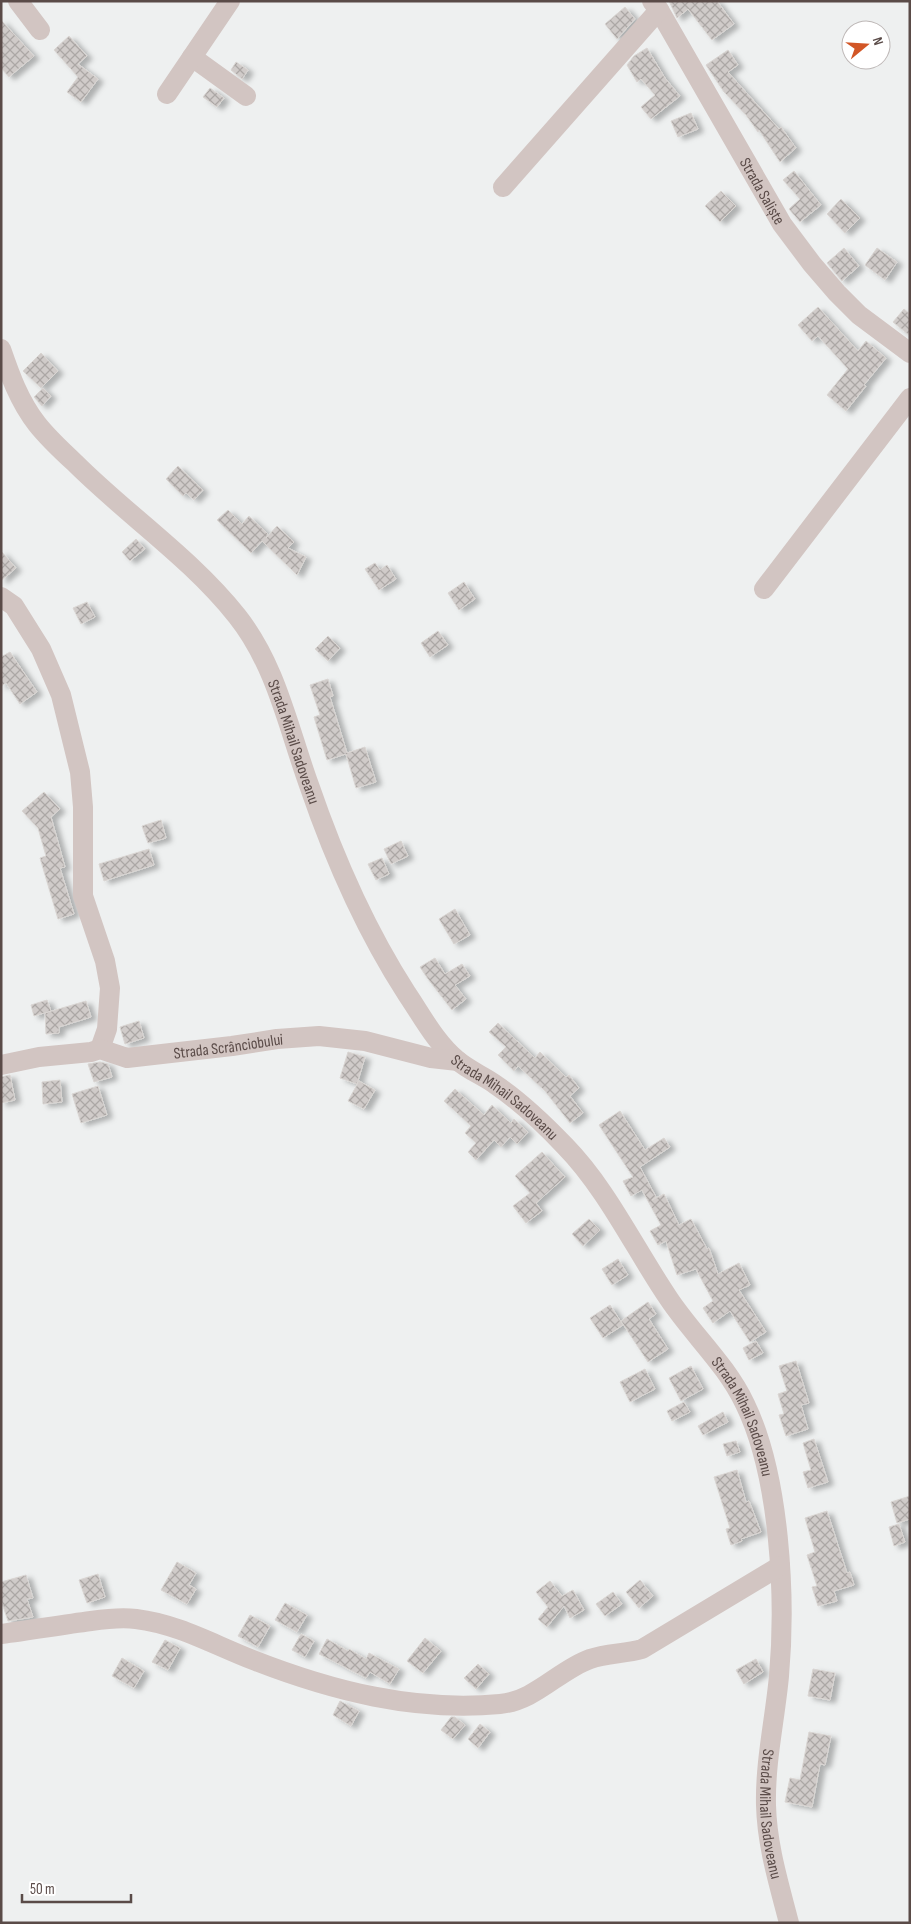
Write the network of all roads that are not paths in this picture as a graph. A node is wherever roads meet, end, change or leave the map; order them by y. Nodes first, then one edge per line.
1 (18, 1) edge
2 (230, 1) edge
3 (656, 6) edge
4 (40, 30) dead end
5 (192, 57) junction
6 (167, 94) dead end
7 (246, 96) dead end
8 (503, 187) dead end
9 (1, 349) edge
10 (910, 353) edge
11 (7, 388) edge
12 (910, 398) edge
13 (764, 589) dead end
14 (1, 597) edge
15 (100, 1049) junction
16 (458, 1061) junction
17 (1, 1065) edge
18 (780, 1566) junction
19 (1, 1634) edge
20 (790, 1923) edge

1 - 4 street
2 - 5 street
3 - 8 street
3 - 10 street, Strada Saliște
5 - 6 street
5 - 7 street
9 - 11 street, Strada Mihail Sadoveanu
11 - 16 street, Strada Mihail Sadoveanu
12 - 13 street
14 - 15 street
15 - 16 street, Strada Scrânciobului
15 - 17 street, Strada Scrânciobului
16 - 18 street, Strada Mihail Sadoveanu
18 - 19 street
18 - 20 street, Strada Mihail Sadoveanu

